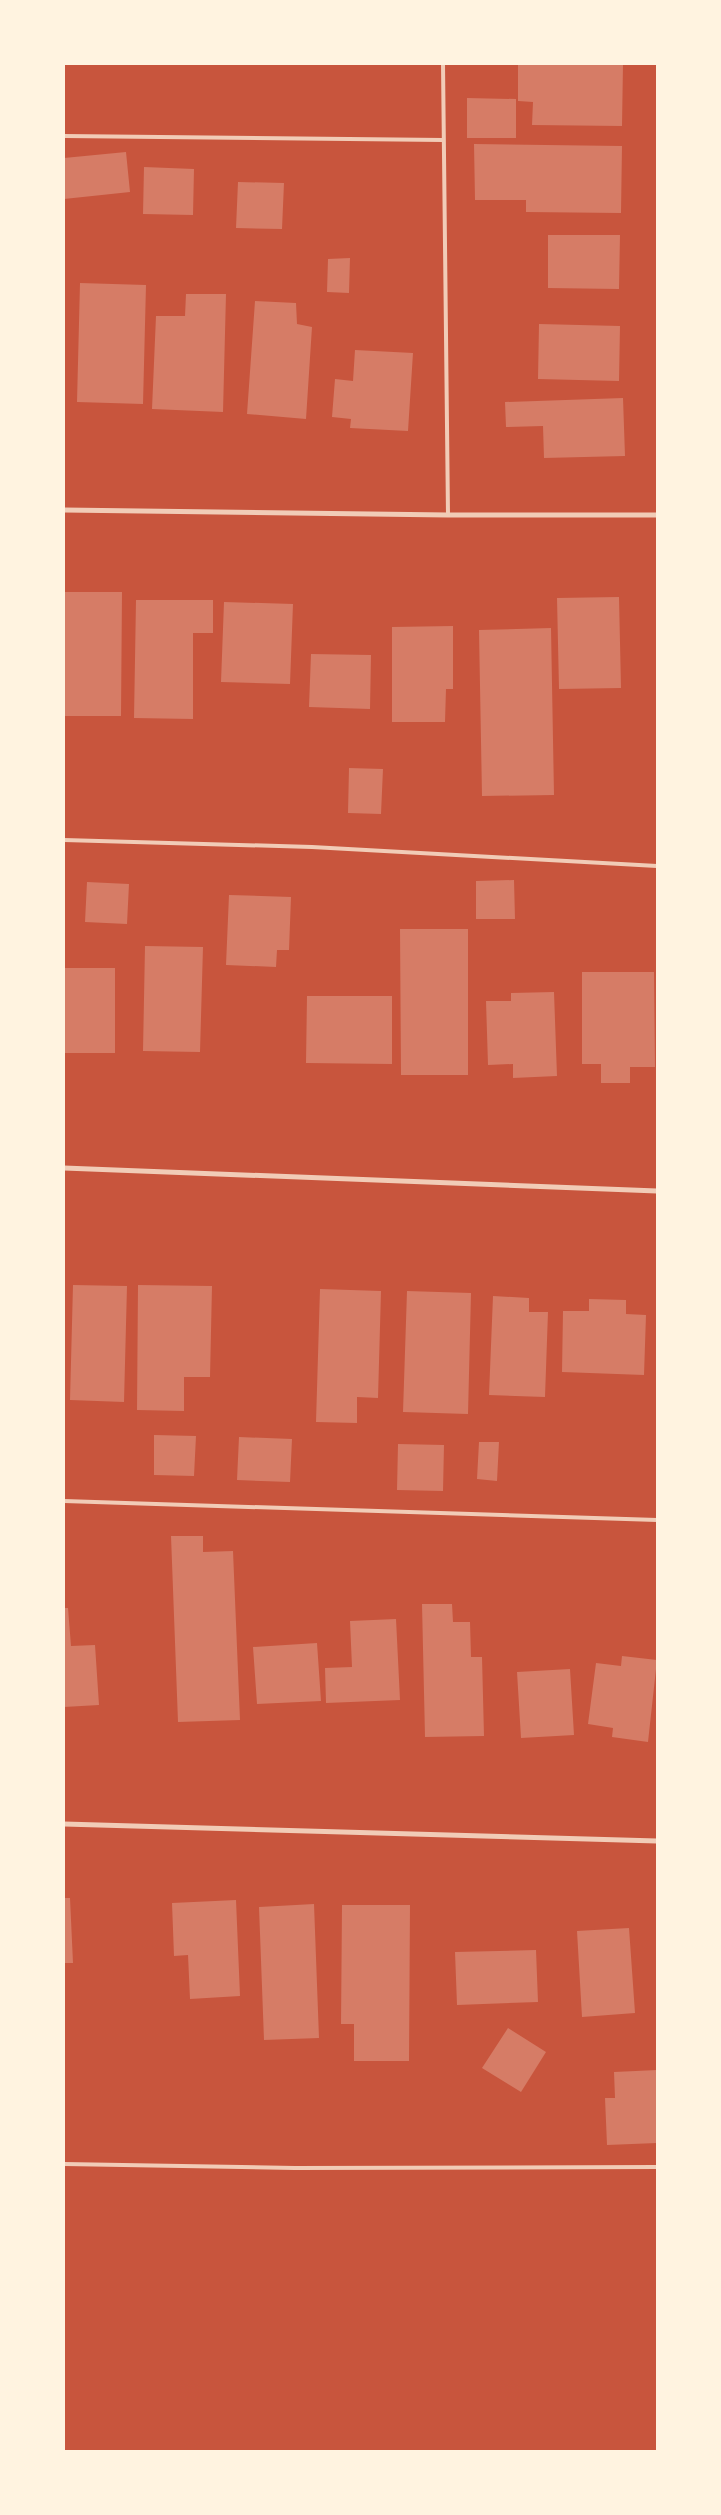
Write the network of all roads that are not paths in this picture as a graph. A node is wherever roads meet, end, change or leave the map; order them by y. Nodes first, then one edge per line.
1 (442, 64) edge
2 (64, 136) edge
3 (444, 140) junction
4 (64, 510) edge
5 (657, 514) edge
6 (448, 515) junction
7 (64, 840) edge
8 (657, 866) edge
9 (64, 1168) edge
10 (657, 1191) edge
11 (64, 1501) edge
12 (657, 1520) edge
13 (64, 1824) edge
14 (657, 1841) edge
15 (64, 2164) edge
16 (657, 2167) edge

1 - 3 lane
2 - 3 lane
3 - 6 lane
4 - 6 street
5 - 6 street
7 - 8 lane
9 - 10 street
11 - 12 lane
13 - 14 street
15 - 16 lane

